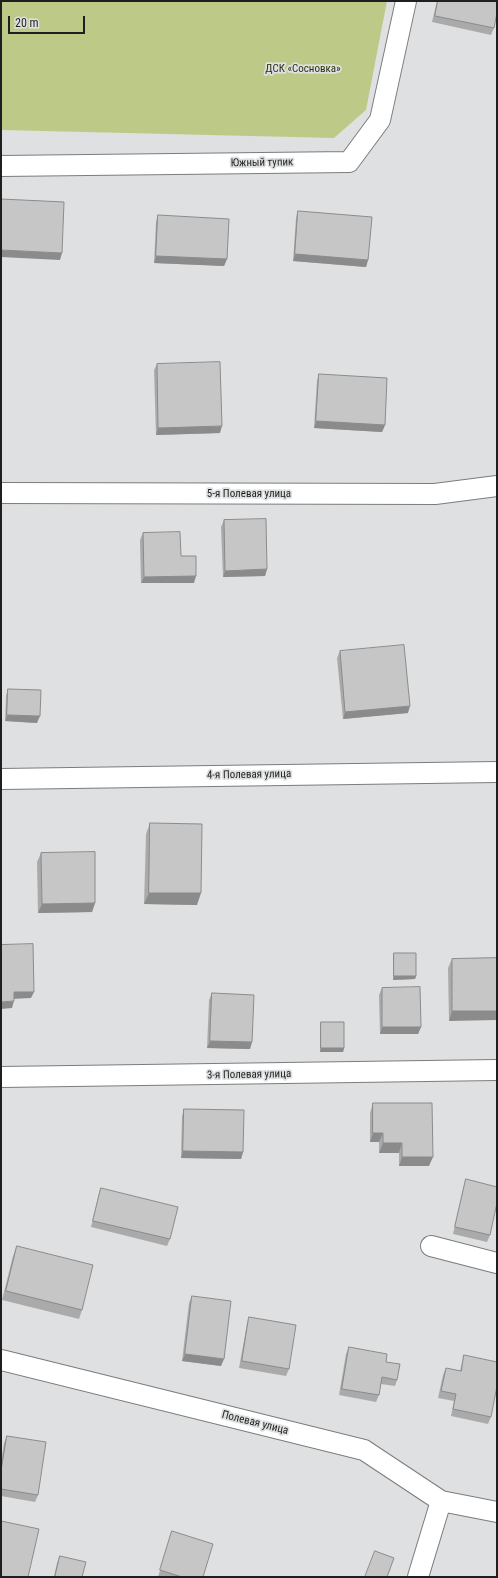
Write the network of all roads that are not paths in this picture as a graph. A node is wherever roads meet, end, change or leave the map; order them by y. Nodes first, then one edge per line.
1 (406, 1) edge
2 (1, 166) edge
3 (497, 486) edge
4 (1, 493) edge
5 (497, 772) edge
6 (1, 779) edge
7 (497, 1070) edge
8 (1, 1077) edge
9 (432, 1246) dead end
10 (497, 1263) edge
11 (1, 1360) edge
12 (441, 1501) junction
13 (497, 1512) edge
14 (418, 1577) edge

1 - 2 street, Южный тупик
3 - 4 street, 5-я Полевая улица
5 - 6 street, 4-я Полевая улица
7 - 8 street, 3-я Полевая улица
9 - 10 street
11 - 12 street, Полевая улица
12 - 13 street, Полевая улица
12 - 14 street

